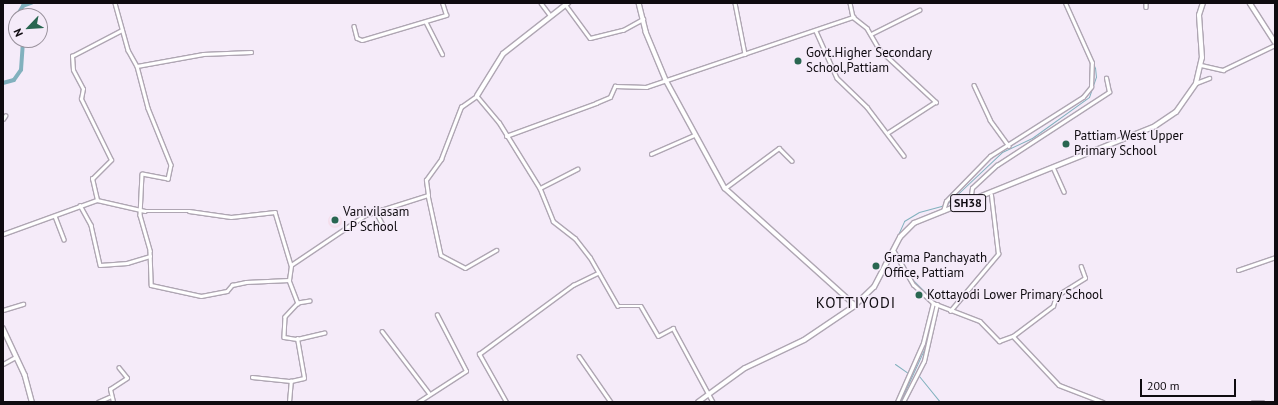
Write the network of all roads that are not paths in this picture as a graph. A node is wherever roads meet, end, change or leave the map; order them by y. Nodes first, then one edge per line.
1 (115, 3) edge
2 (442, 3) edge
3 (541, 3) edge
4 (639, 3) edge
5 (735, 3) edge
6 (850, 3) edge
7 (1065, 3) edge
8 (1146, 3) edge
9 (1203, 3) edge
10 (1250, 3) edge
11 (566, 4) edge
12 (1146, 7) dead end
13 (919, 10) dead end
14 (550, 15) junction
15 (853, 17) junction
16 (643, 19) junction
17 (426, 22) junction
18 (354, 26) dead end
19 (122, 30) junction
20 (816, 31) junction
21 (871, 34) junction
22 (1275, 44) edge
23 (251, 52) dead end
24 (442, 54) dead end
25 (745, 54) junction
26 (1201, 65) junction
27 (137, 66) junction
28 (1106, 78) dead end
29 (1209, 78) dead end
30 (666, 80) junction
31 (1196, 84) junction
32 (974, 85) dead end
33 (477, 96) junction
34 (888, 133) junction
35 (694, 135) junction
36 (506, 136) junction
37 (1009, 146) junction
38 (651, 154) dead end
39 (904, 156) dead end
40 (792, 161) dead end
41 (1053, 167) junction
42 (577, 169) dead end
43 (540, 188) junction
44 (724, 188) junction
45 (1064, 192) dead end
46 (428, 195) junction
47 (991, 195) junction
48 (96, 200) junction
49 (970, 202) junction
50 (80, 205) junction
51 (139, 208) junction
52 (376, 212) junction
53 (943, 212) junction
54 (55, 216) junction
55 (383, 225) dead end
56 (3, 234) edge
57 (64, 239) dead end
58 (496, 250) dead end
59 (894, 251) junction
60 (150, 256) junction
61 (1275, 257) edge
62 (291, 265) junction
63 (1081, 267) dead end
64 (1238, 270) dead end
65 (598, 273) junction
66 (289, 280) junction
67 (310, 301) dead end
68 (298, 303) junction
69 (933, 303) junction
70 (23, 304) dead end
71 (937, 304) junction
72 (855, 305) junction
73 (3, 310) edge
74 (950, 311) junction
75 (437, 314) dead end
76 (3, 328) edge
77 (382, 331) dead end
78 (324, 333) dead end
79 (1013, 336) junction
80 (297, 339) junction
81 (579, 356) dead end
82 (14, 358) junction
83 (3, 364) edge
84 (119, 368) dead end
85 (252, 377) dead end
86 (291, 381) junction
87 (429, 393) junction
88 (706, 394) junction
89 (109, 397) junction
90 (32, 402) edge
91 (98, 402) edge
92 (113, 402) edge
93 (289, 402) edge
94 (418, 402) edge
95 (506, 402) edge
96 (611, 402) edge
97 (698, 402) edge
98 (713, 402) edge
99 (897, 402) edge
100 (903, 402) edge
101 (1103, 402) edge
102 (1253, 402) edge
103 (1263, 402) edge

1 - 19 street
2 - 17 street
3 - 14 street
4 - 16 main road
5 - 25 street
6 - 15 street
7 - 37 street
8 - 12 street
9 - 26 main road, SH38
10 - 22 main road
11 - 14 main road
11 - 16 street
13 - 21 street
14 - 33 main road
15 - 20 street
15 - 21 street
16 - 30 main road
17 - 18 street
17 - 24 street
19 - 27 street
19 - 48 street
20 - 25 street
20 - 34 street
21 - 34 street
22 - 26 street
23 - 27 street
25 - 30 street
26 - 31 main road, SH38
27 - 51 street
28 - 49 street
29 - 31 street
30 - 35 main road
30 - 36 street
31 - 41 main road, SH38
32 - 37 street
33 - 36 street
33 - 46 street
34 - 39 street
35 - 38 street
35 - 44 main road
36 - 43 street
37 - 53 street
40 - 44 street
41 - 45 street
41 - 47 main road, SH38
42 - 43 street
43 - 65 street
44 - 72 main road
46 - 52 street
46 - 58 street
47 - 49 main road, SH38
47 - 74 street
48 - 50 street
48 - 51 street
49 - 53 main road, SH38
50 - 54 street
50 - 60 street
51 - 60 street
51 - 62 street
52 - 55 street
52 - 62 street
53 - 59 main road, SH38
54 - 56 street
54 - 57 street
59 - 69 street
59 - 72 main road, SH38
60 - 66 street
61 - 64 street
62 - 66 street
63 - 79 street
65 - 88 street
65 - 95 street
66 - 68 street
67 - 68 street
68 - 80 street
69 - 71 street
69 - 99 street
70 - 73 street
71 - 74 street
71 - 100 street
72 - 88 main road, SH38
74 - 79 street
75 - 87 street
76 - 82 main road
77 - 87 street
78 - 80 street
79 - 101 street
80 - 86 street
81 - 96 street
82 - 83 street
82 - 90 main road
84 - 89 street
85 - 86 street
86 - 93 street
87 - 94 street
88 - 97 main road, SH38
88 - 98 street
89 - 91 street
89 - 92 street
102 - 103 street

